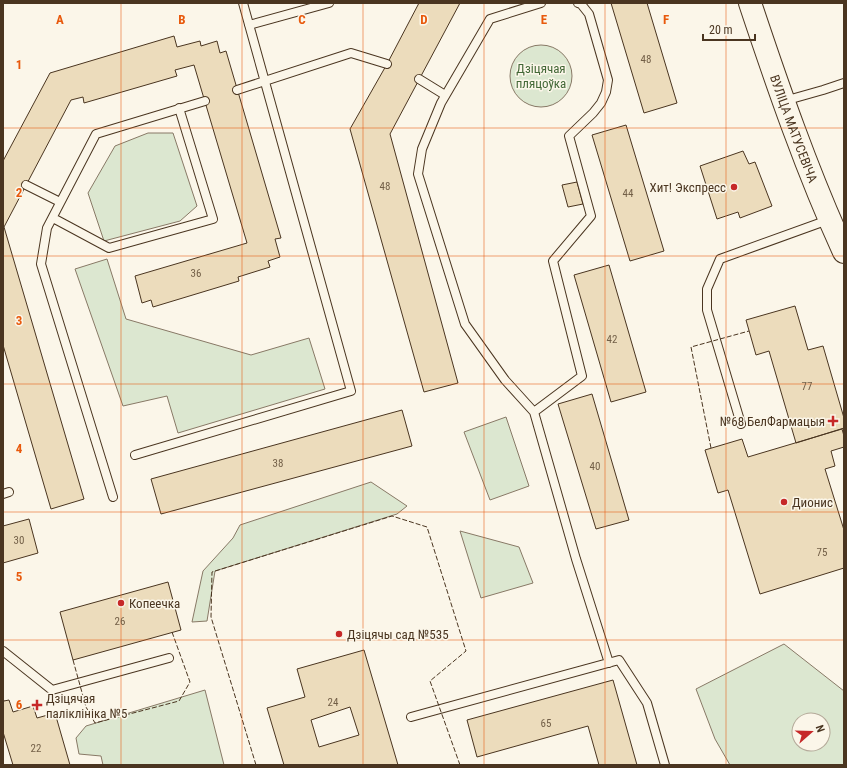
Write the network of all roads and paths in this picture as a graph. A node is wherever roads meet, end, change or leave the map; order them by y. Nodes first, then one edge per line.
1 (243, 3) edge
2 (329, 3) edge
3 (541, 3) edge
4 (578, 3) edge
5 (750, 3) edge
6 (249, 25) junction
7 (387, 64) dead end
8 (419, 79) dead end
9 (265, 81) junction
10 (844, 83) edge
11 (237, 90) dead end
12 (445, 95) junction
13 (205, 101) dead end
14 (783, 101) junction
15 (179, 108) junction
16 (26, 185) dead end
17 (60, 202) junction
18 (53, 218) junction
19 (829, 220) junction
20 (844, 252) edge
21 (534, 412) junction
22 (741, 424) dead end
23 (135, 455) dead end
24 (113, 498) dead end
25 (3, 651) edge
26 (169, 658) dead end
27 (609, 663) junction
28 (411, 717) dead end
29 (665, 765) edge

1 - 6 lane
2 - 6 lane
3 - 12 lane
4 - 21 lane
5 - 14 main road, ВУЛІЦА МАТУСЕВІЧА
6 - 9 lane
7 - 9 lane
8 - 12 lane
9 - 11 lane
9 - 23 lane
10 - 14 lane
12 - 21 lane
13 - 15 lane
14 - 19 main road, ВУЛІЦА МАТУСЕВІЧА
15 - 17 lane
15 - 18 lane
16 - 17 lane
17 - 18 lane
18 - 24 lane
19 - 20 main road, ВУЛІЦА МАТУСЕВІЧА
19 - 22 lane
21 - 27 lane
25 - 26 lane
27 - 28 lane
27 - 29 lane

